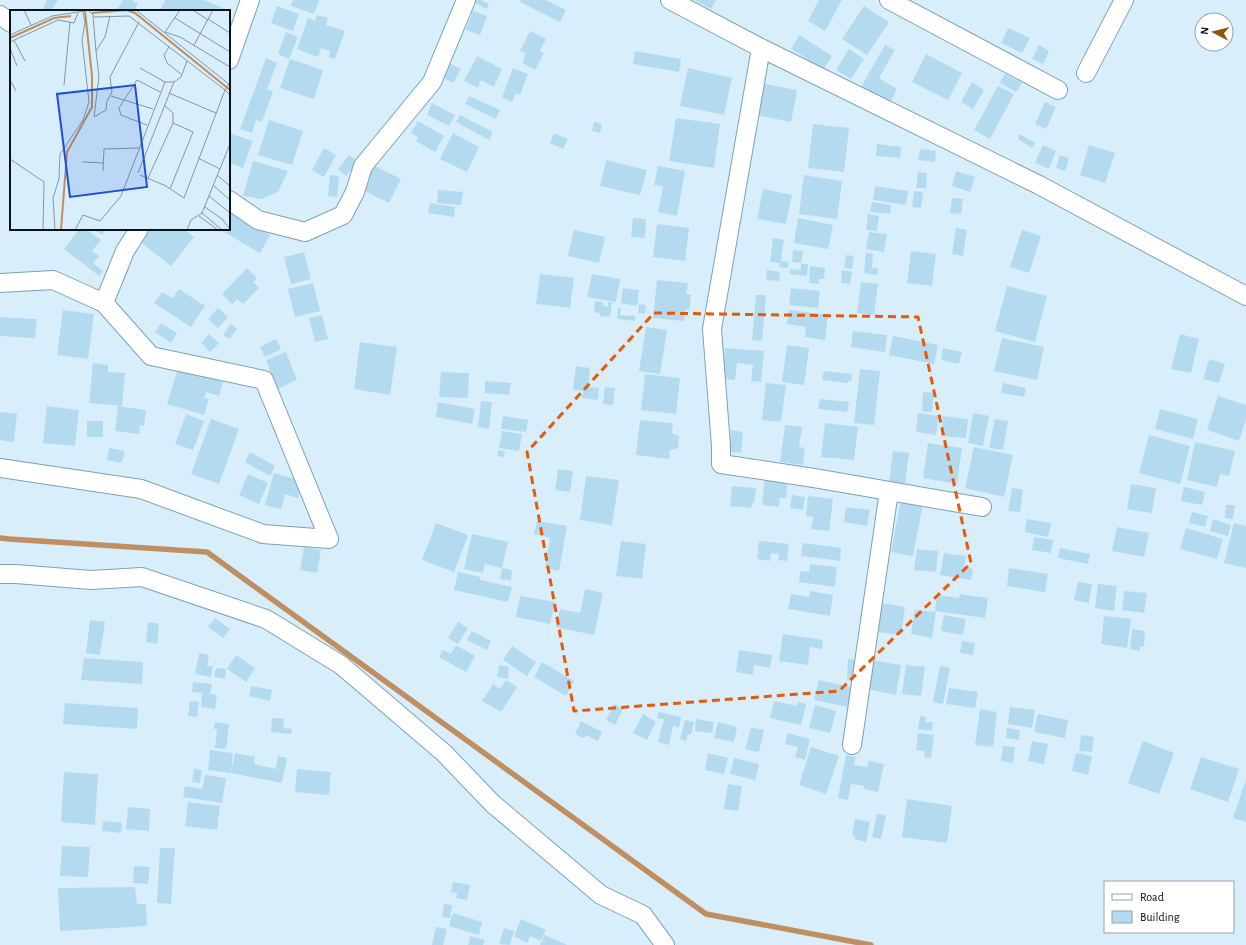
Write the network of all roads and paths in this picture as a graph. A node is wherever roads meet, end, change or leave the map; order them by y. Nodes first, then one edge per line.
1 (250, 0) edge
2 (466, 0) edge
3 (670, 0) edge
4 (889, 0) edge
5 (1124, 0) edge
6 (0, 15) edge
7 (10, 22) edge
8 (761, 48) junction
9 (230, 57) edge
10 (1086, 73) dead end
11 (1058, 90) dead end
12 (230, 201) edge
13 (138, 230) edge
14 (0, 283) edge
15 (1246, 296) edge
16 (104, 303) junction
17 (0, 468) edge
18 (889, 491) junction
19 (982, 507) dead end
20 (0, 574) edge
21 (852, 744) dead end
22 (665, 945) edge

1 - 9 street
2 - 12 street
3 - 8 street
4 - 11 street
5 - 10 street
6 - 7 street
8 - 15 street
8 - 18 street
13 - 16 street
14 - 16 street
16 - 17 street
18 - 19 street
18 - 21 street
20 - 22 street

